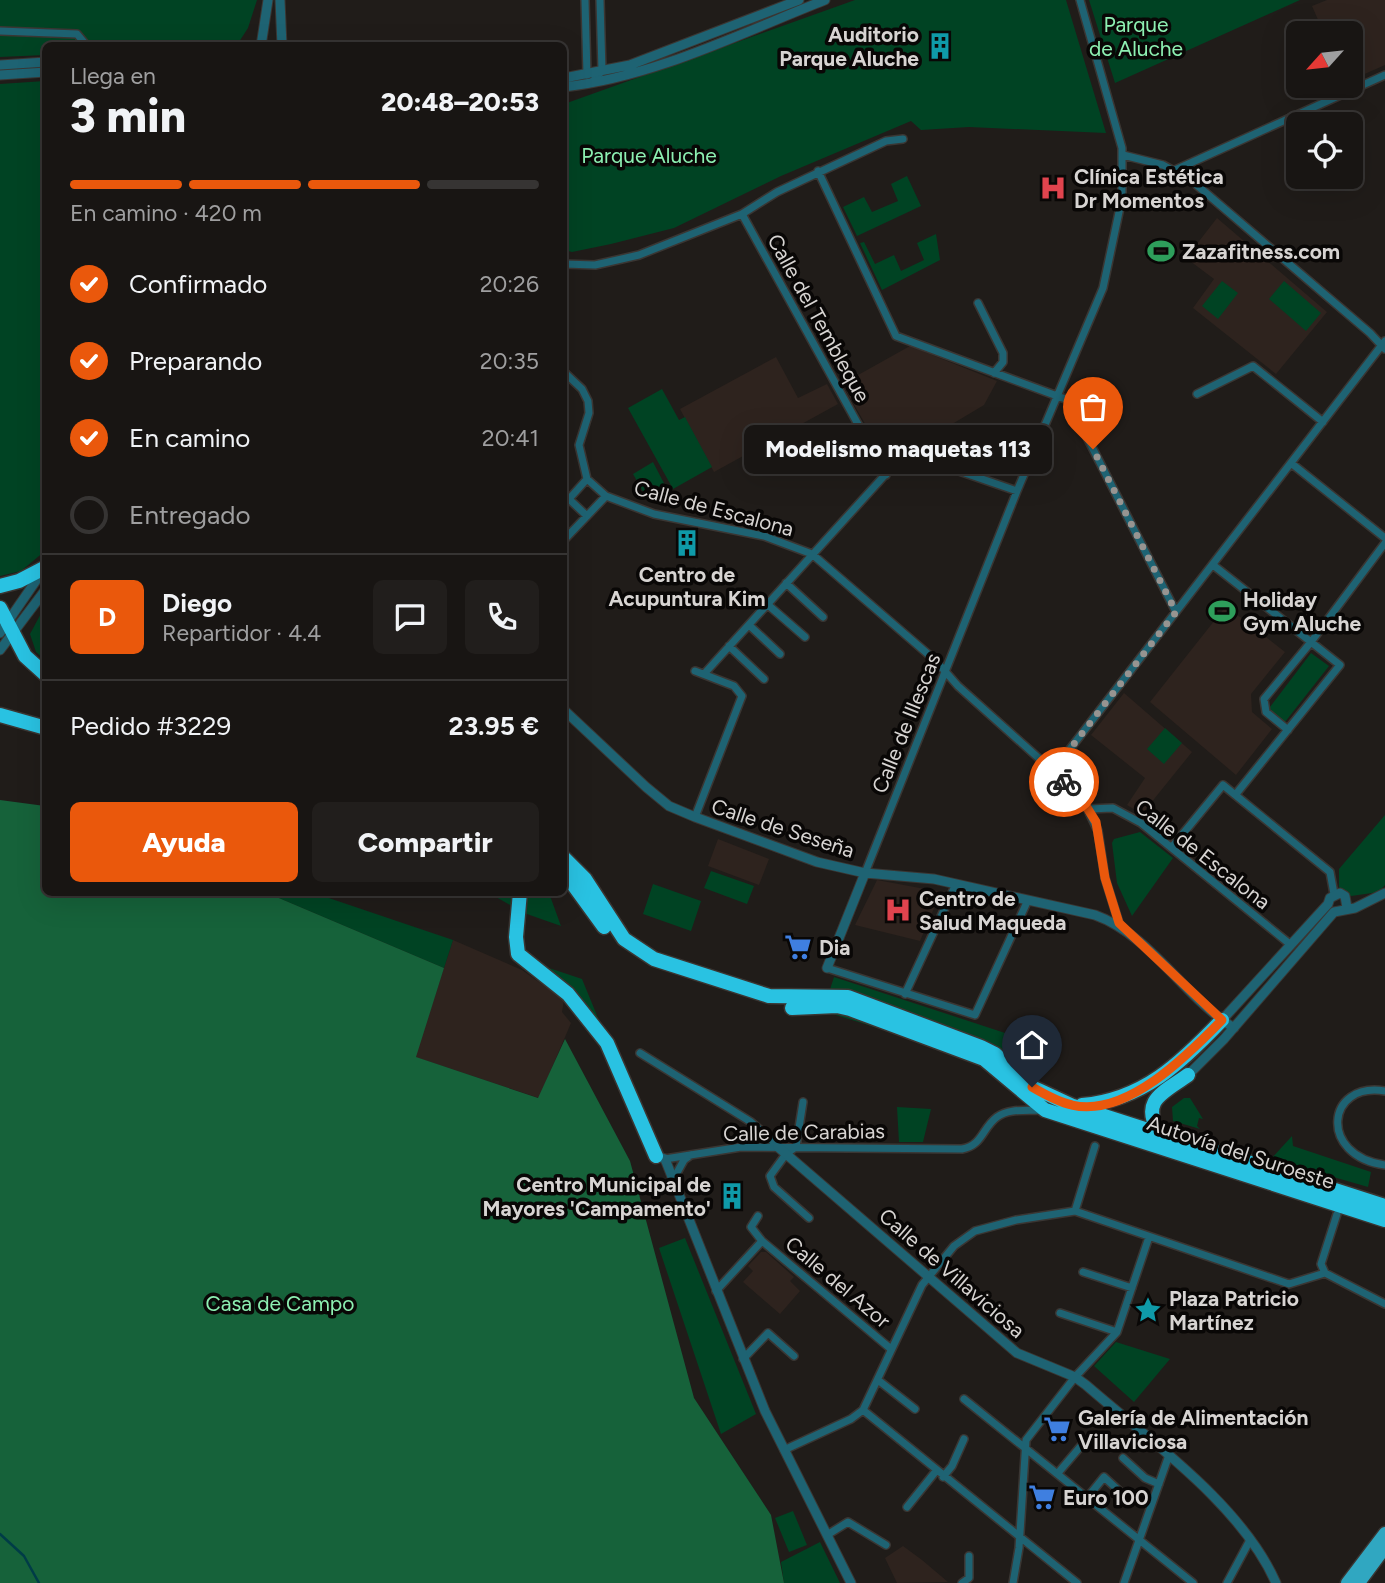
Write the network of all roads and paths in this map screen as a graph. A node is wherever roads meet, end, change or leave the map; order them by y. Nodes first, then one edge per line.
1 (268, 0) edge
2 (280, 0) edge
3 (585, 0) edge
4 (600, 0) edge
5 (799, 0) edge
6 (825, 0) edge
7 (1080, 0) edge
8 (0, 31) edge
9 (84, 42) edge
10 (262, 42) edge
11 (282, 42) edge
12 (42, 62) edge
13 (0, 65) edge
14 (42, 72) edge
15 (602, 72) junction
16 (0, 75) edge
17 (1385, 75) edge
18 (567, 78) edge
19 (588, 80) junction
20 (567, 86) edge
21 (903, 139) dead end
22 (1123, 155) junction
23 (1175, 170) junction
24 (818, 171) junction
25 (742, 214) junction
26 (567, 264) edge
27 (978, 303) dead end
28 (1384, 346) edge
29 (994, 373) junction
30 (567, 375) edge
31 (1197, 394) dead end
32 (1058, 397) junction
33 (1323, 422) junction
34 (865, 438) junction
35 (904, 454) junction
36 (1291, 463) junction
37 (886, 475) junction
38 (587, 479) junction
39 (1017, 491) junction
40 (567, 495) edge
41 (606, 496) junction
42 (567, 497) edge
43 (587, 516) junction
44 (567, 538) edge
45 (1385, 541) edge
46 (812, 554) junction
47 (1213, 565) junction
48 (42, 570) edge
49 (42, 574) edge
50 (786, 583) junction
51 (0, 586) edge
52 (42, 593) edge
53 (767, 604) junction
54 (1176, 612) junction
55 (823, 617) dead end
56 (749, 625) junction
57 (4, 629) edge
58 (805, 637) dead end
59 (1311, 642) junction
60 (729, 646) junction
61 (780, 654) dead end
62 (42, 671) edge
63 (695, 671) dead end
64 (946, 673) junction
65 (704, 674) junction
66 (764, 679) dead end
67 (42, 682) edge
68 (567, 713) edge
69 (0, 715) edge
70 (42, 726) edge
71 (1288, 730) junction
72 (1053, 771) junction
73 (1236, 794) junction
74 (1088, 809) junction
75 (695, 817) junction
76 (1172, 847) junction
77 (567, 861) edge
78 (865, 873) junction
79 (567, 876) edge
80 (957, 884) junction
81 (1385, 893) edge
82 (1334, 894) junction
83 (520, 896) edge
84 (1028, 900) junction
85 (1331, 908) junction
86 (1347, 908) junction
87 (1119, 923) junction
88 (1290, 945) junction
89 (827, 968) joint
90 (905, 994) junction
91 (1228, 1024) junction
92 (640, 1053) dead end
93 (1188, 1075) joint
94 (1168, 1080) junction
95 (1385, 1091) edge
96 (803, 1102) dead end
97 (1046, 1103) junction
98 (1073, 1106) junction
99 (1159, 1133) junction
100 (1095, 1146) dead end
101 (778, 1147) junction
102 (796, 1147) junction
103 (695, 1153) junction
104 (786, 1154) junction
105 (660, 1158) junction
106 (1385, 1165) edge
107 (675, 1184) junction
108 (1385, 1196) edge
109 (1359, 1198) junction
110 (1385, 1206) edge
111 (1075, 1211) junction
112 (1338, 1214) dead end
113 (758, 1216) dead end
114 (809, 1218) dead end
115 (1385, 1220) edge
116 (1149, 1237) junction
117 (762, 1241) junction
118 (1083, 1272) dead end
119 (1325, 1273) junction
120 (929, 1276) junction
121 (1132, 1288) junction
122 (716, 1291) junction
123 (1385, 1304) edge
124 (1060, 1313) dead end
125 (1117, 1332) junction
126 (891, 1349) junction
127 (794, 1356) dead end
128 (743, 1359) junction
129 (1075, 1377) junction
130 (878, 1380) junction
131 (964, 1399) dead end
132 (915, 1409) dead end
133 (863, 1410) junction
134 (964, 1439) dead end
135 (1086, 1440) dead end
136 (1026, 1448) junction
137 (784, 1450) junction
138 (1123, 1458) dead end
139 (1168, 1458) junction
140 (936, 1471) junction
141 (1058, 1473) junction
142 (943, 1477) junction
143 (1159, 1483) junction
144 (1087, 1497) junction
145 (1128, 1499) dead end
146 (907, 1507) dead end
147 (1385, 1533) edge
148 (1018, 1534) junction
149 (827, 1535) junction
150 (1139, 1539) junction
151 (1250, 1539) junction
152 (886, 1545) dead end
153 (1385, 1548) edge
154 (969, 1556) dead end
155 (851, 1583) edge
156 (962, 1583) edge
157 (1013, 1583) edge
158 (1077, 1583) edge
159 (1124, 1583) edge
160 (1193, 1583) edge
161 (1227, 1583) edge
162 (1276, 1583) edge
163 (1347, 1583) edge
164 (1359, 1583) edge

1 - 10 street
2 - 11 street
3 - 19 street
4 - 15 street
5 - 15 street
6 - 19 street
7 - 22 street, Calle de Illescas
8 - 9 street
12 - 13 street
14 - 16 street
15 - 19 street
17 - 23 street
18 - 19 street
19 - 20 street
21 - 24 street
22 - 23 street
22 - 32 street, Calle de Illescas
23 - 28 street
24 - 25 street
24 - 29 street
25 - 26 street
25 - 34 street, Calle del Tembleque
27 - 29 street
28 - 33 street
29 - 32 street
30 - 38 street
31 - 33 street
32 - 39 street, Calle de Illescas
32 - 54 street
33 - 36 street
34 - 35 street
34 - 37 street, Calle del Tembleque
35 - 37 street, Calle de Escalona
35 - 39 street
36 - 45 street
36 - 47 street
37 - 46 street, Calle de Escalona
38 - 40 street
38 - 41 street, Calle de Escalona
39 - 64 street, Calle de Illescas
41 - 43 street, Calle de Escalona
41 - 46 street, Calle de Escalona
42 - 43 street
43 - 44 street, Calle de Escalona
45 - 59 street
46 - 50 street, Calle de Escalona
46 - 64 street, Calle de Escalona
47 - 54 street
47 - 59 street
48 - 51 highway
49 - 57 street
50 - 53 street, Calle de Escalona
50 - 55 street
52 - 57 street
53 - 56 street, Calle de Escalona
53 - 58 street
54 - 72 street
56 - 60 street, Calle de Escalona
56 - 61 street
57 - 62 highway
57 - 67 highway
59 - 71 street
59 - 71 street
60 - 65 street, Calle de Escalona
60 - 66 street
63 - 65 street, Calle de Seseña
64 - 72 street, Calle de Escalona
64 - 78 street, Calle de Illescas
65 - 75 street, Calle de Seseña
68 - 75 street, Calle de Seseña
69 - 70 highway
71 - 73 street
72 - 74 street, Calle de Escalona
73 - 76 street
73 - 82 street
74 - 76 street, Calle de Escalona
74 - 87 street, Calle de Escalona
75 - 78 street, Calle de Seseña
76 - 88 street, Calle de Escalona
77 - 97 highway
78 - 80 street, Calle de Seseña
78 - 89 street, Calle de Illescas
79 - 97 highway
80 - 84 street, Calle de Seseña
80 - 90 street
81 - 86 street
82 - 85 street
82 - 86 street
83 - 105 highway
84 - 87 street, Calle de Seseña
84 - 90 street
85 - 86 street
85 - 88 street
85 - 91 street
87 - 91 street, Calle de Seseña
88 - 91 street
89 - 90 street
91 - 93 street
91 - 94 highway
92 - 101 street, Calle de Villaviciosa
93 - 94 highway
94 - 98 highway
94 - 99 highway
95 - 106 street
96 - 102 street
97 - 98 highway, Autovía del Suroeste
97 - 102 street, Calle de Carabias
97 - 115 highway, Autovía del Suroeste
98 - 99 highway, Autovía del Suroeste
99 - 109 highway, Autovía del Suroeste
100 - 111 street
101 - 102 street, Calle de Carabias
101 - 103 street, Calle de Carabias
101 - 104 street, Calle de Villaviciosa
102 - 104 street
103 - 105 street, Calle de Carabias
103 - 107 street
104 - 114 street
104 - 120 street, Calle de Villaviciosa
105 - 107 street
107 - 122 street
108 - 109 highway
109 - 110 highway, Autovía del Suroeste
111 - 116 street
111 - 120 street
112 - 119 street
113 - 117 street, Calle del Azor
116 - 119 street
116 - 121 street
117 - 122 street, Calle del Azor
117 - 126 street, Calle del Azor
118 - 121 street
119 - 123 street
120 - 126 street
120 - 129 street, Calle de Villaviciosa
121 - 125 street
122 - 128 street
124 - 125 street
125 - 129 street
126 - 130 street
127 - 128 street
128 - 137 street
129 - 136 street
129 - 139 street, Calle de Villaviciosa
130 - 132 street
130 - 133 street
131 - 136 street
133 - 137 street
133 - 140 street
134 - 142 street
135 - 141 street
136 - 141 street
136 - 148 street
137 - 149 street
138 - 143 street
139 - 143 street
139 - 151 street, Calle de Villaviciosa
140 - 142 street
140 - 146 street
141 - 144 street
142 - 148 street
143 - 150 street
144 - 145 street
144 - 150 street
147 - 163 main road
148 - 157 street
148 - 158 street
149 - 152 street
149 - 155 street
150 - 159 street
150 - 160 street
151 - 161 street
151 - 162 street, Calle de Villaviciosa
153 - 164 main road
154 - 156 street

